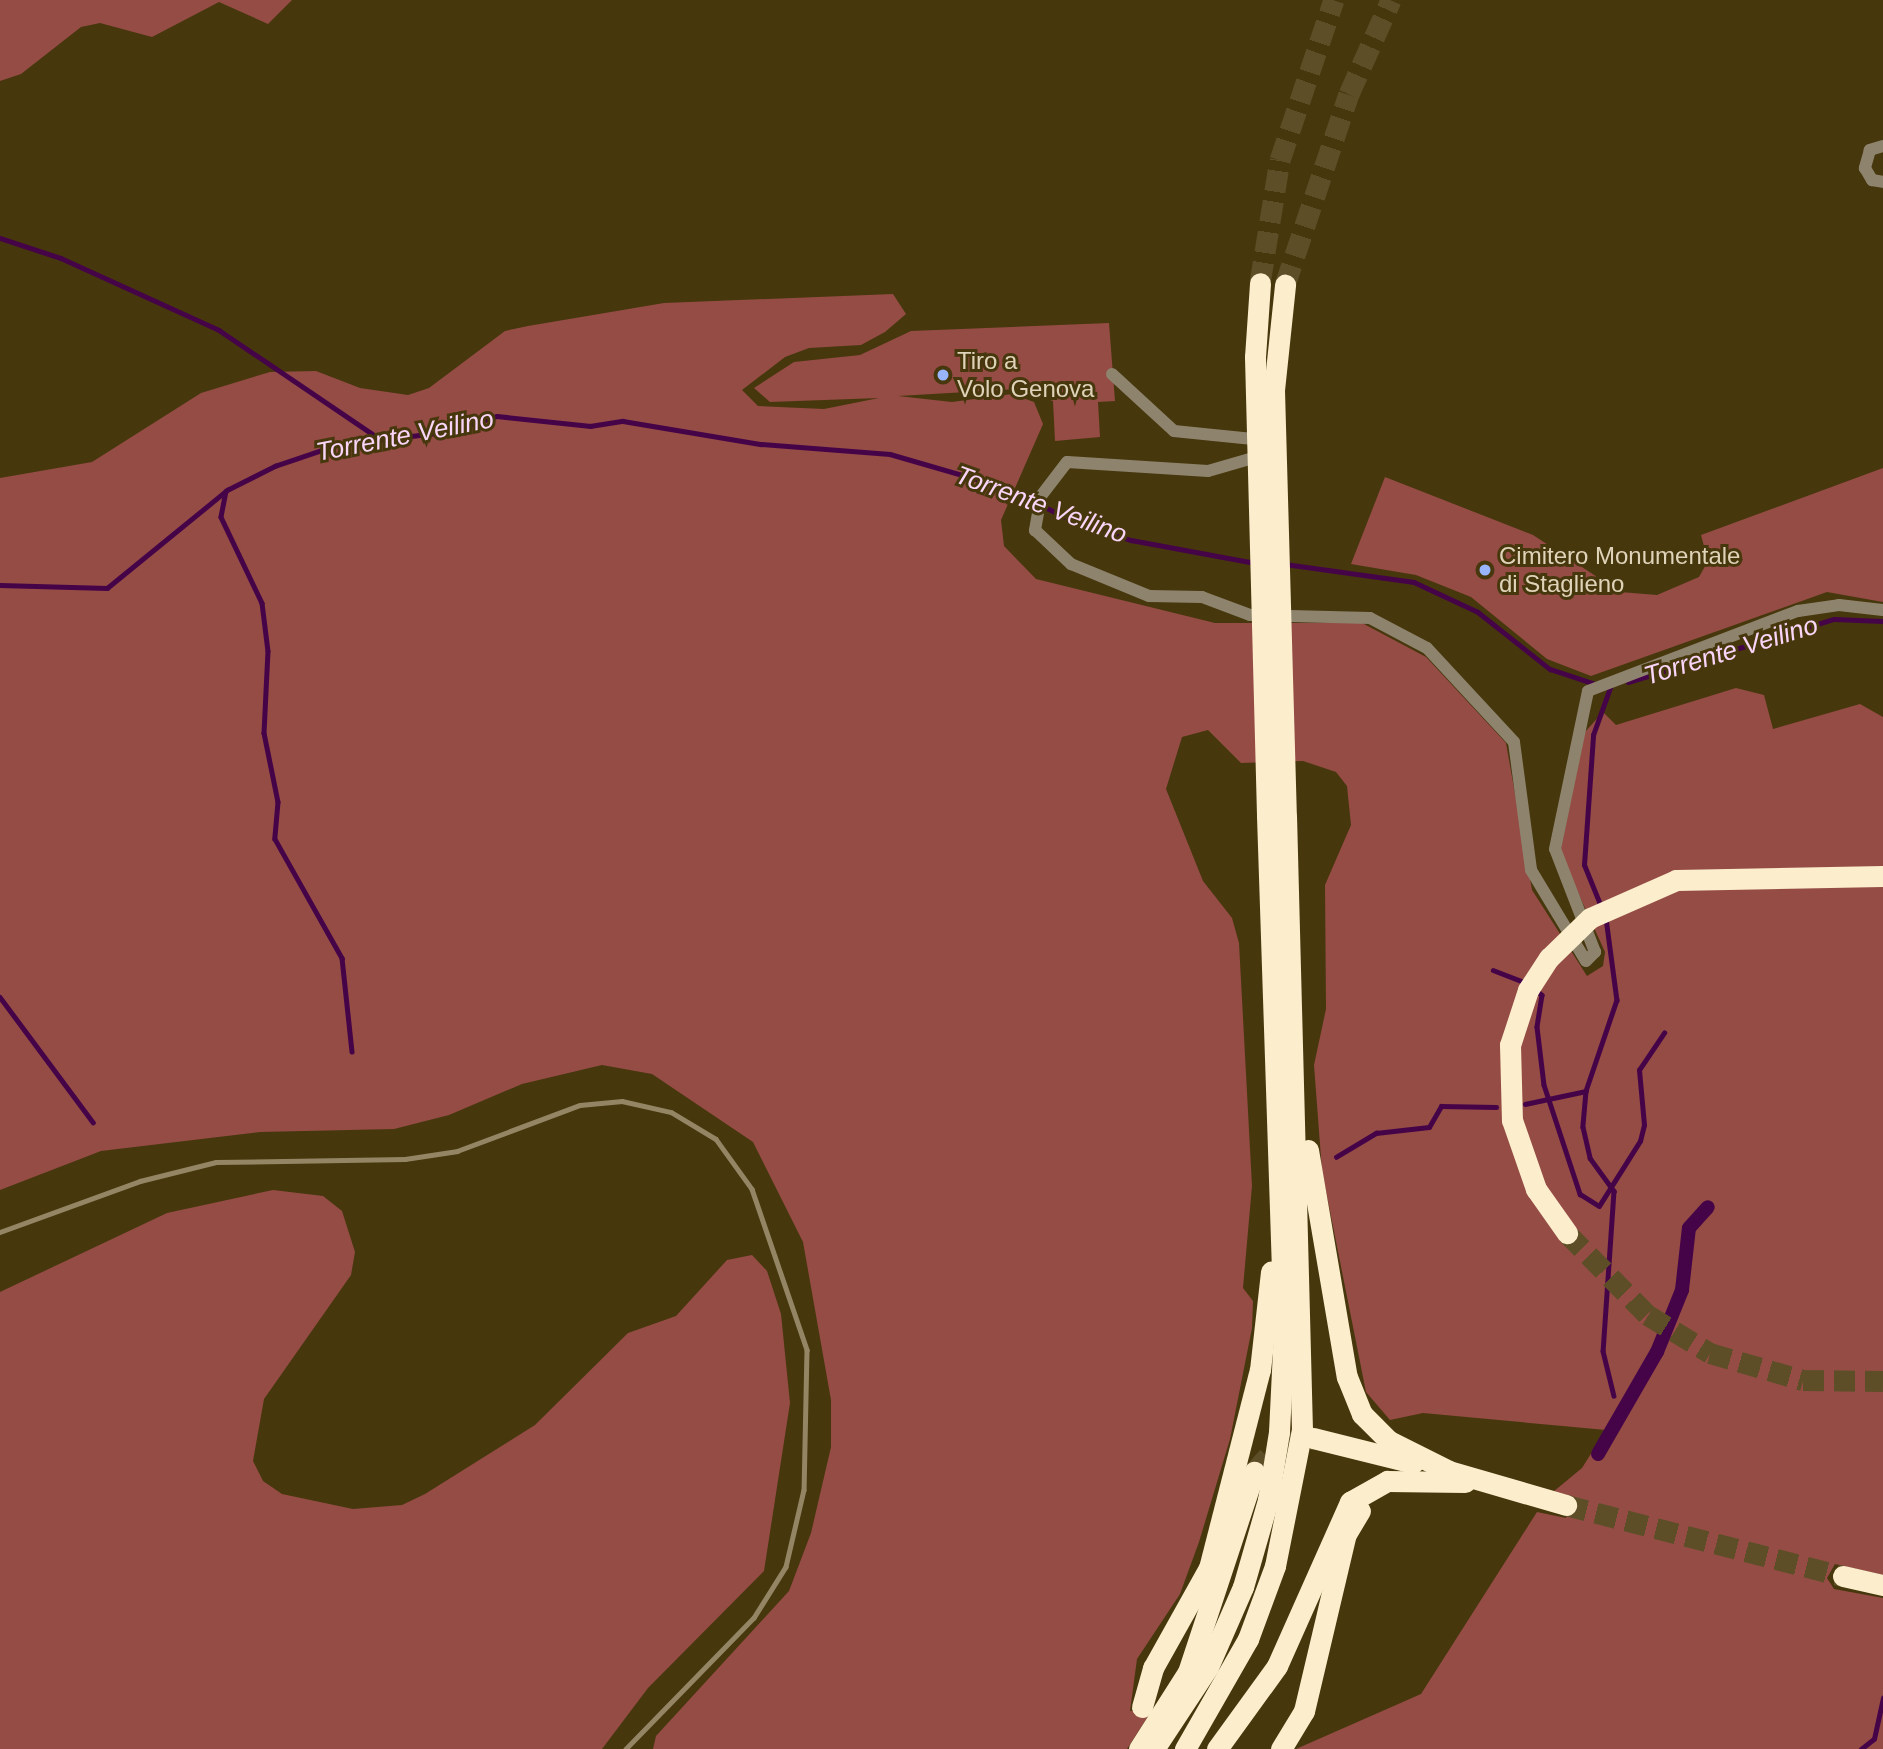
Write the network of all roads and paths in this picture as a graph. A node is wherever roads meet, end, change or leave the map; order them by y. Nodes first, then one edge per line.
1 (1883, 146) edge
2 (1883, 182) edge
3 (1260, 282) tunnel mouth
4 (1285, 285) tunnel mouth
5 (1265, 357) junction
6 (1112, 374) dead end
7 (1883, 610) edge
8 (1277, 816) junction
9 (1883, 876) edge
10 (1297, 1095) junction
11 (1279, 1189) junction
12 (1567, 1233) tunnel mouth
13 (1313, 1438) tunnel mouth
14 (1449, 1471) junction
15 (1254, 1472) tunnel mouth
16 (1424, 1481) junction
17 (1479, 1482) junction
18 (1566, 1505) tunnel mouth
19 (1843, 1576) tunnel mouth
20 (1883, 1585) edge
21 (1142, 1707) dead end
22 (1139, 1749) edge
23 (1154, 1749) edge
24 (1185, 1749) edge
25 (1217, 1749) edge
26 (1282, 1749) edge

1 - 2 street
3 - 5 highway
4 - 5 highway
5 - 8 highway, bridge
6 - 7 street
8 - 10 highway
8 - 11 highway
9 - 12 highway, bridge
10 - 14 highway
10 - 24 highway
11 - 21 highway
11 - 23 highway
13 - 14 highway
14 - 17 highway
15 - 22 highway
16 - 17 highway
16 - 25 highway
16 - 26 highway
17 - 18 highway
19 - 20 highway

